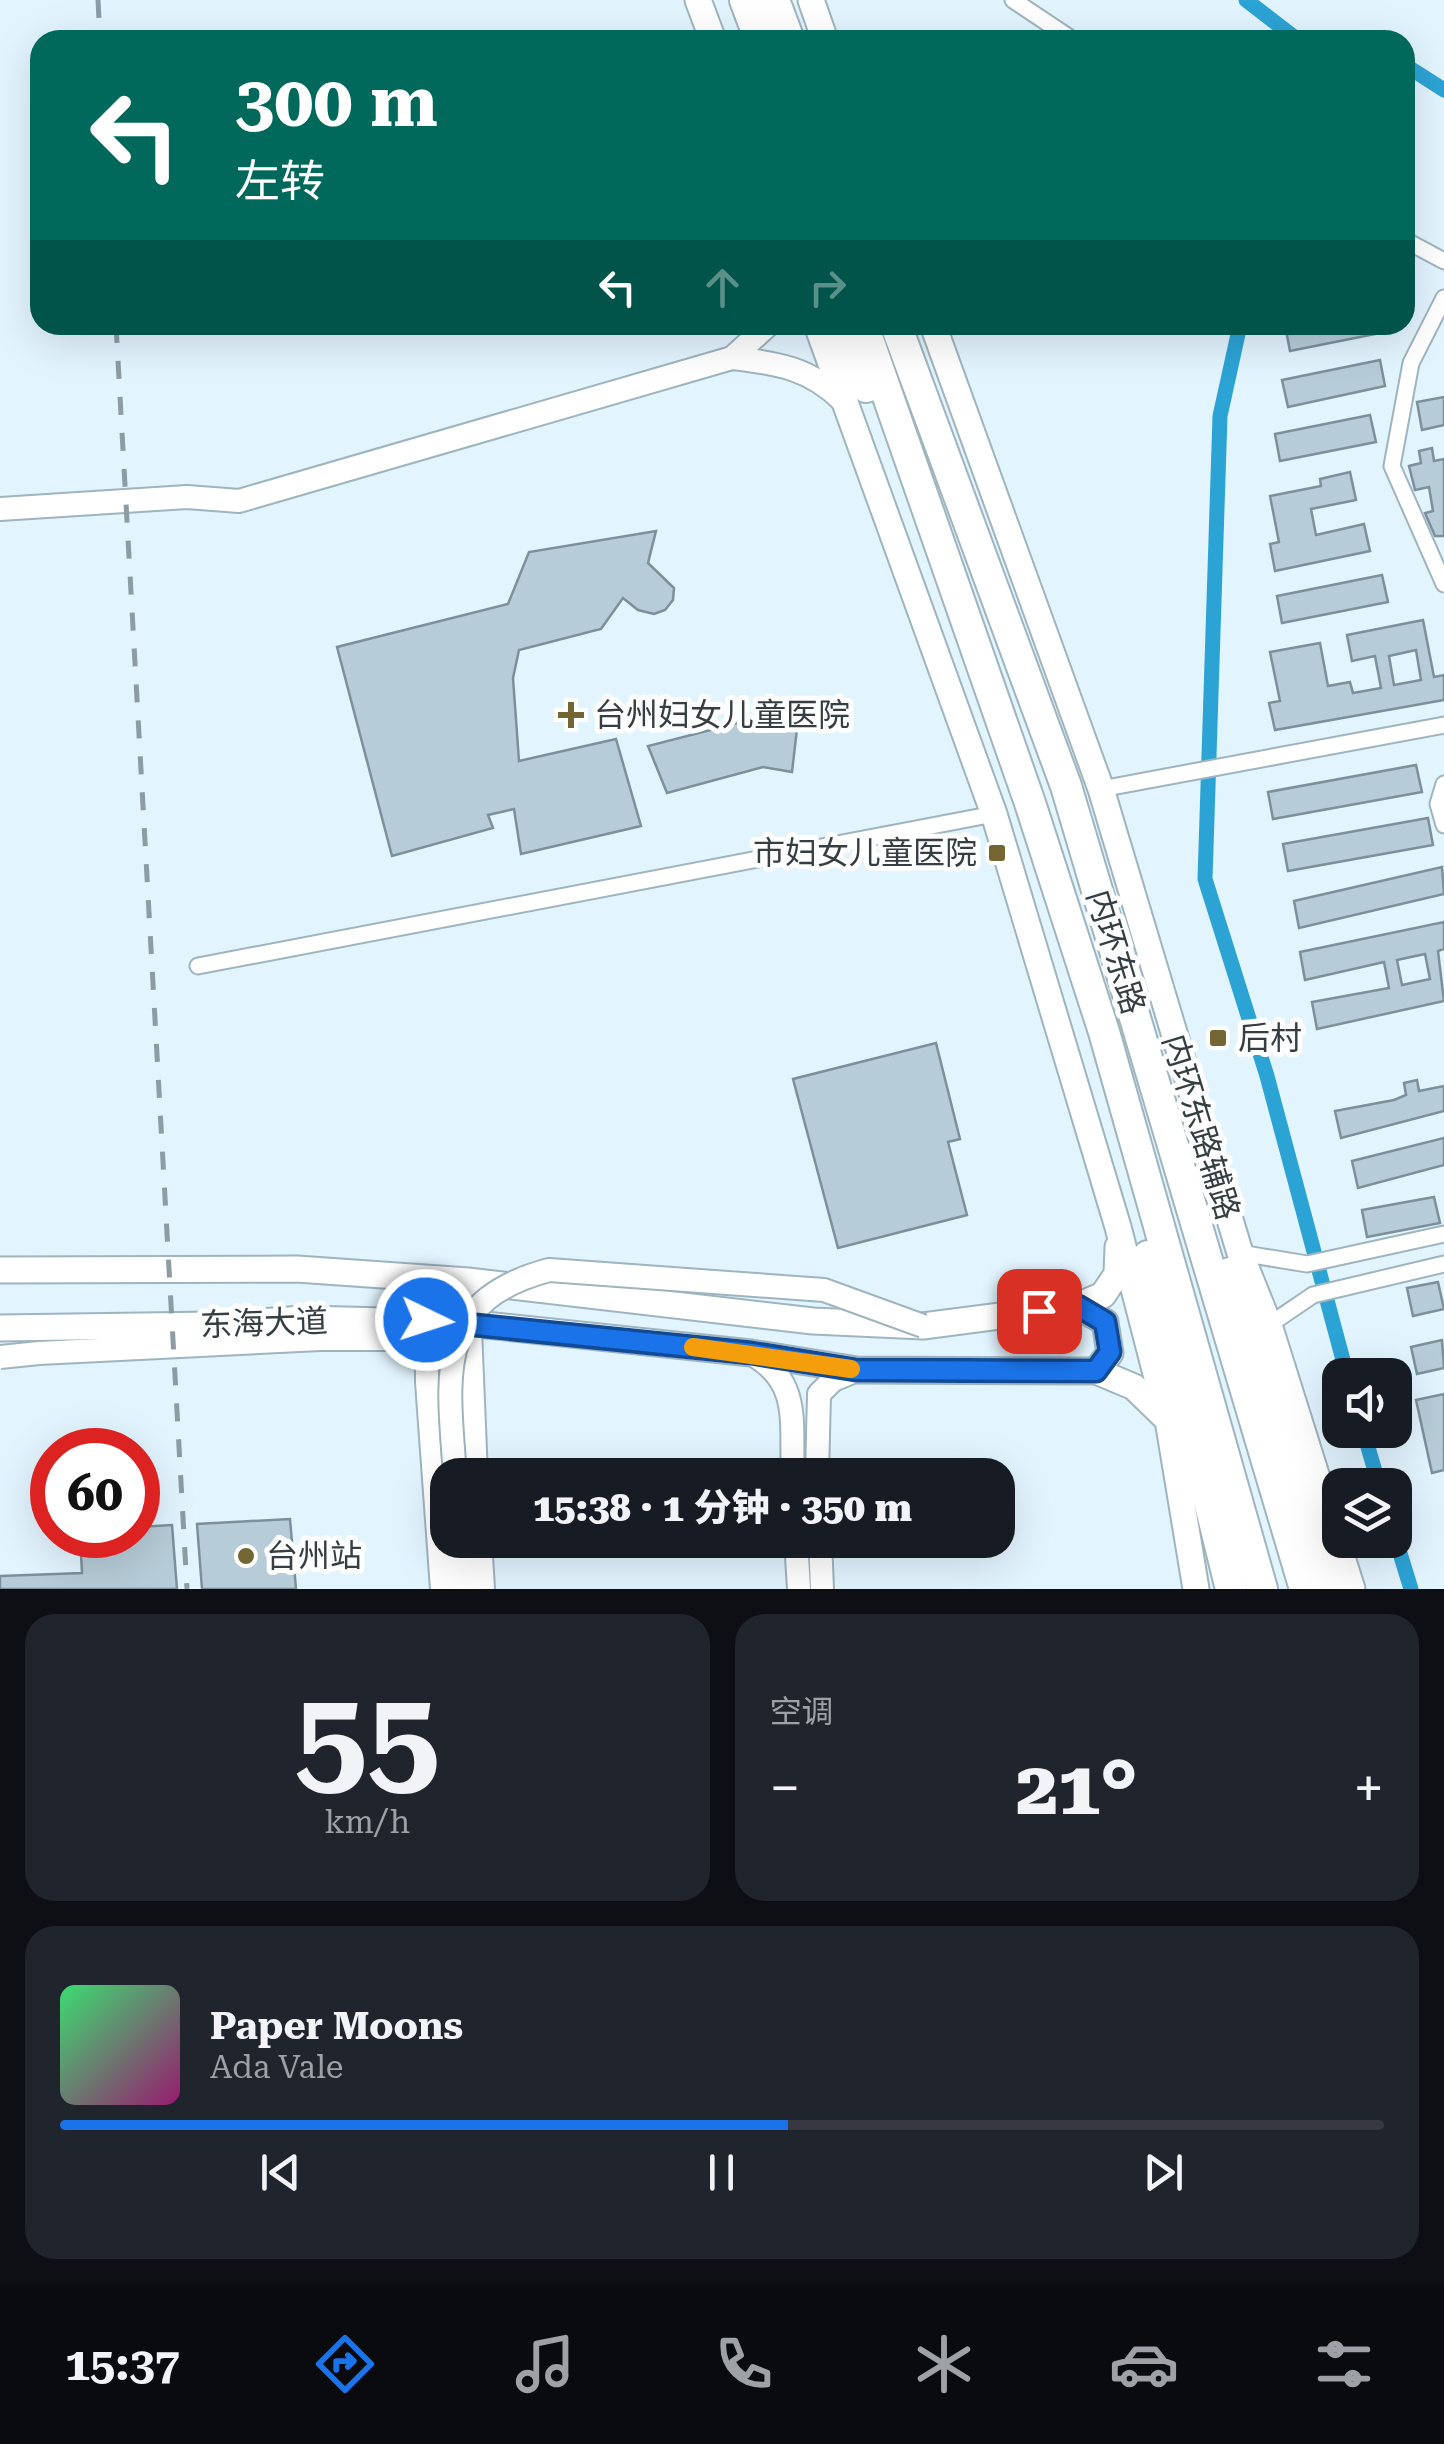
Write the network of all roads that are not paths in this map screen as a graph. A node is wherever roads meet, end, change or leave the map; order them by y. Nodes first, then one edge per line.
1 (698, 0) edge
2 (745, 0) edge
3 (774, 0) edge
4 (812, 0) edge
5 (1012, 0) edge
6 (709, 30) edge
7 (756, 30) edge
8 (785, 30) edge
9 (822, 30) edge
10 (1058, 30) edge
11 (1415, 245) edge
12 (1444, 261) edge
13 (1444, 298) edge
14 (757, 335) edge
15 (821, 335) edge
16 (843, 335) edge
17 (867, 335) edge
18 (903, 335) edge
19 (937, 335) edge
20 (732, 358) junction
21 (848, 406) junction
22 (0, 509) edge
23 (930, 509) junction
24 (1444, 584) edge
25 (1444, 725) edge
26 (1444, 784) edge
27 (1101, 789) junction
28 (994, 814) junction
29 (1444, 824) edge
30 (198, 966) dead end
31 (1104, 1032) junction
32 (1155, 1081) junction
33 (1118, 1227) junction
34 (1444, 1234) edge
35 (1240, 1254) junction
36 (1444, 1264) edge
37 (0, 1270) edge
38 (426, 1279) junction
39 (468, 1281) junction
40 (1078, 1306) junction
41 (468, 1323) junction
42 (1269, 1325) junction
43 (922, 1326) junction
44 (0, 1328) edge
45 (426, 1330) junction
46 (751, 1353) junction
47 (0, 1357) edge
48 (856, 1370) junction
49 (1096, 1371) junction
50 (1168, 1420) junction
51 (453, 1458) edge
52 (475, 1458) edge
53 (792, 1458) edge
54 (818, 1458) edge
55 (460, 1558) edge
56 (481, 1558) edge
57 (797, 1558) edge
58 (821, 1558) edge
59 (442, 1589) edge
60 (462, 1589) edge
61 (482, 1589) edge
62 (799, 1589) edge
63 (822, 1589) edge
64 (1196, 1589) edge
65 (1231, 1589) edge
66 (1262, 1589) edge
67 (1305, 1589) edge
68 (1329, 1589) edge
69 (1352, 1589) edge

1 - 6 main road
2 - 7 highway
3 - 8 highway
4 - 9 main road
5 - 10 street
11 - 12 street
13 - 24 street
14 - 20 street
15 - 21 main road
16 - 23 highway
17 - 23 highway, 内环东路
18 - 32 highway, 内环东路
19 - 27 main road, 内环东路辅路
20 - 21 street
20 - 22 street
21 - 28 main road
23 - 31 highway, 内环东路
25 - 27 street
26 - 29 street
27 - 35 main road, 内环东路辅路
28 - 30 street
28 - 33 main road
31 - 65 highway
31 - 66 highway, 内环东路
32 - 67 highway, 内环东路
32 - 68 highway
33 - 40 main road
33 - 50 main road
34 - 35 street
35 - 42 main road, 内环东路辅路
36 - 42 street
37 - 38 main road, 东海大道
38 - 39 main road, 东海大道
38 - 45 street
39 - 41 street
39 - 43 main road, 东海大道
40 - 43 main road, 东海大道
40 - 49 main road
41 - 45 main road, 东海大道
41 - 46 main road, 东海大道
41 - 52 street
42 - 69 main road, 内环东路辅路
43 - 51 street, bridge
44 - 45 main road, 东海大道
45 - 47 street, bridge
45 - 59 street
46 - 48 main road, 东海大道
46 - 53 street
48 - 49 main road, 东海大道
48 - 54 street
49 - 50 main road, 东海大道
50 - 64 main road
55 - 60 street
56 - 61 street
57 - 62 street
58 - 63 street

